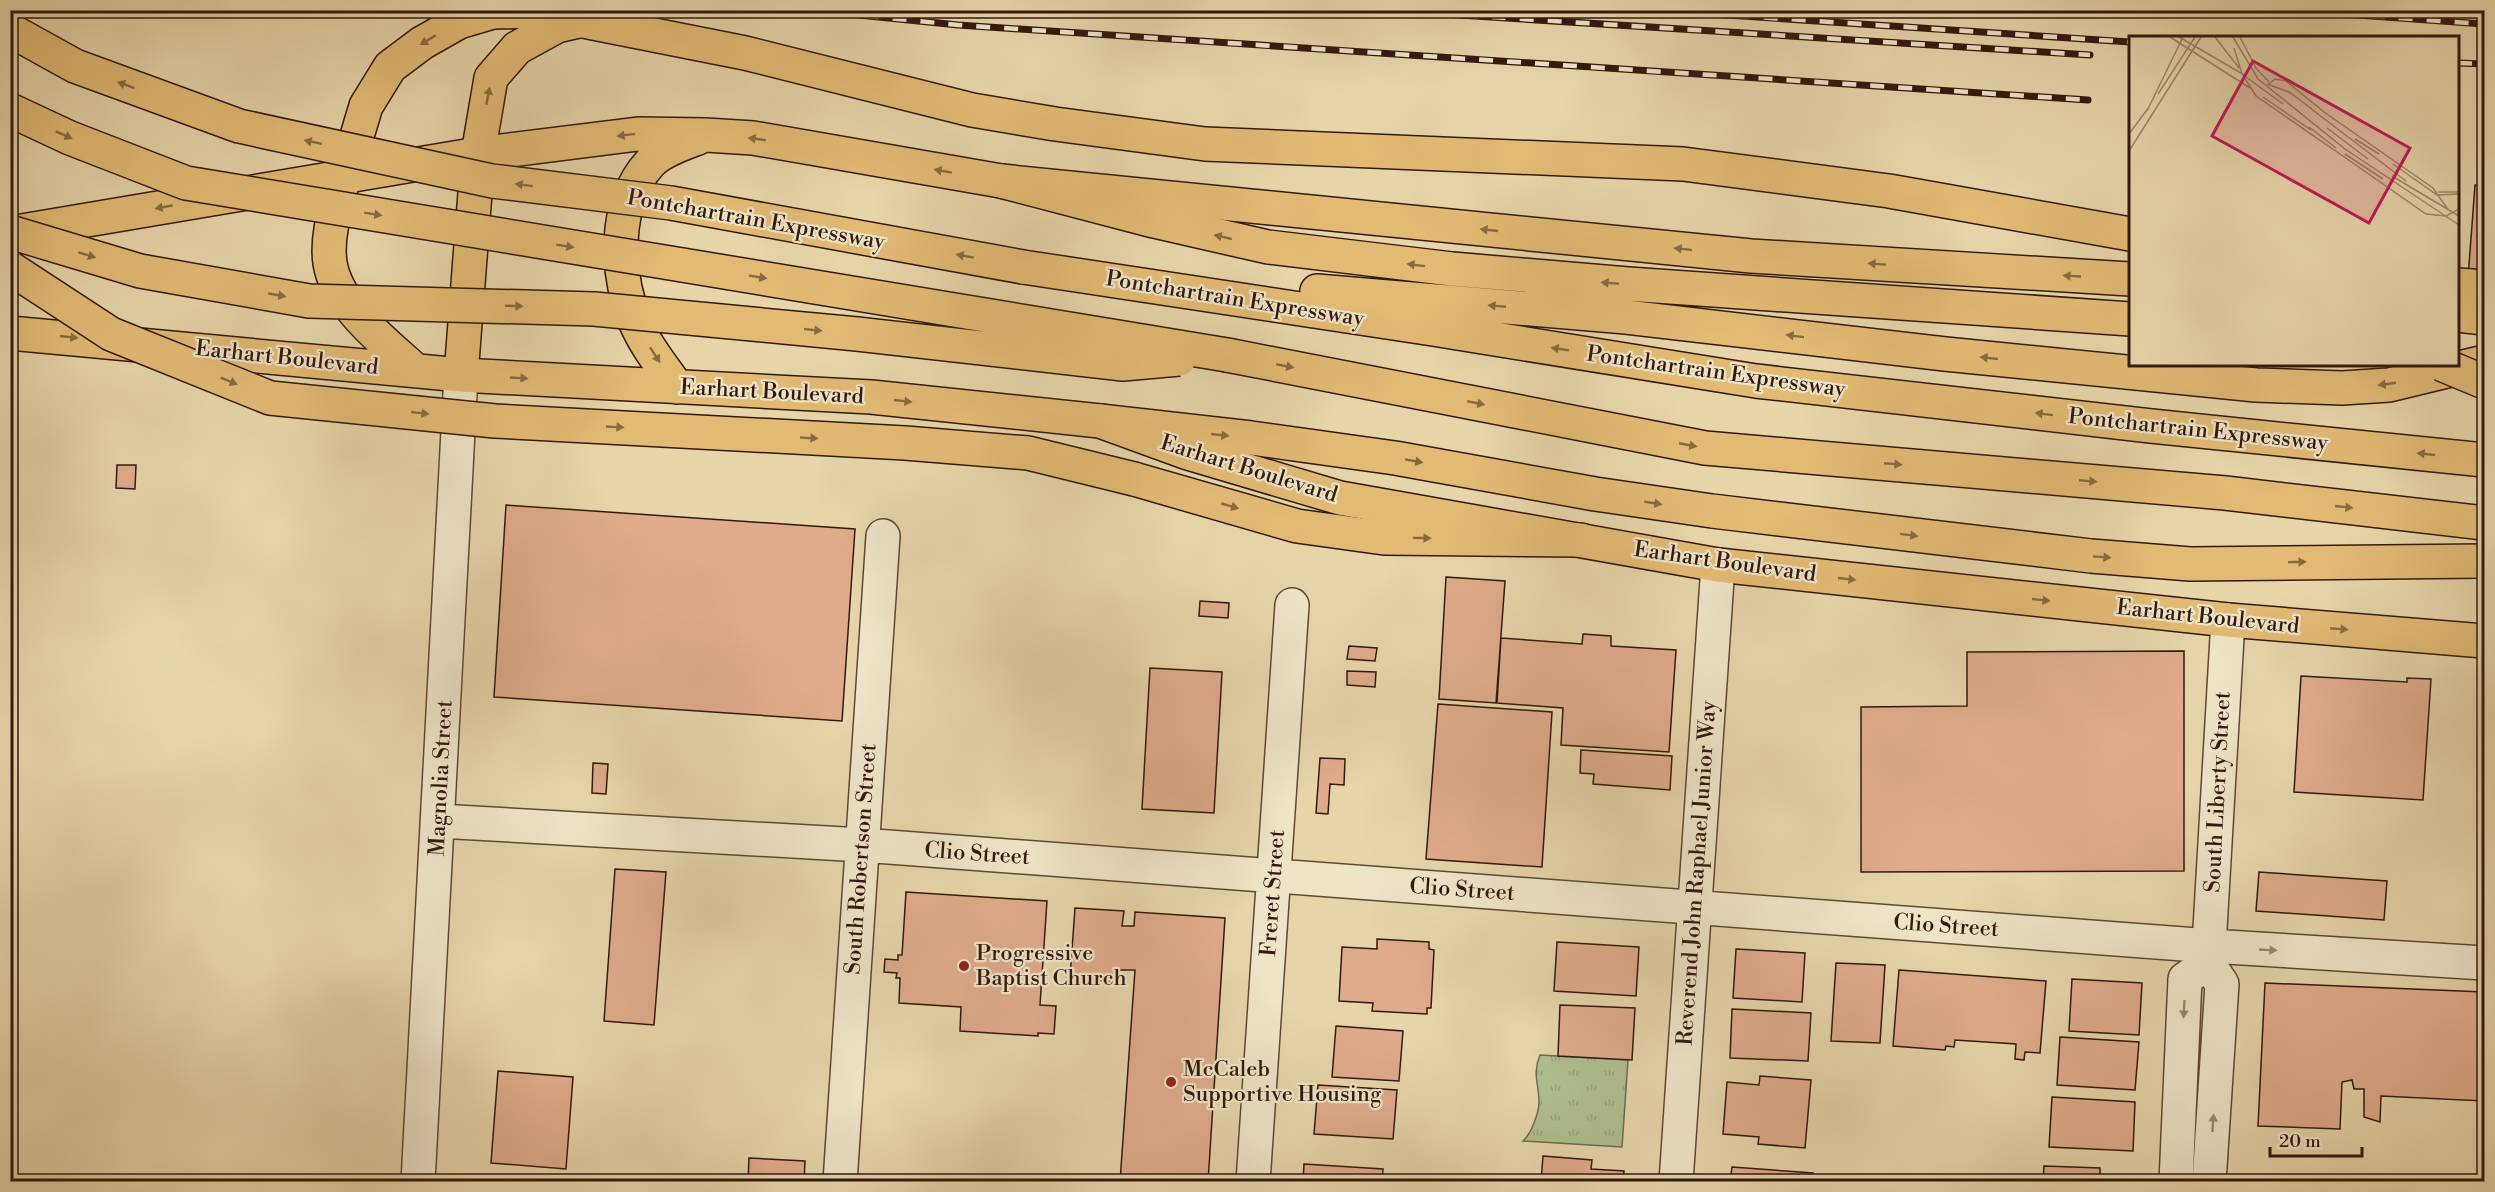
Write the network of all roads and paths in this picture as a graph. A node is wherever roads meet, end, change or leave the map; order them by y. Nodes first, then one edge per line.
1 (605, 24) junction
2 (10, 30) edge
3 (10, 110) edge
4 (706, 135) junction
5 (478, 154) junction
6 (345, 176) junction
7 (1001, 181) junction
8 (10, 233) edge
9 (2129, 234) edge
10 (1023, 267) junction
11 (10, 268) edge
12 (2129, 279) edge
13 (2459, 285) edge
14 (2484, 287) edge
15 (2459, 315) edge
16 (2484, 318) edge
17 (2129, 319) edge
18 (10, 333) edge
19 (1227, 355) junction
20 (2484, 362) edge
21 (2445, 366) edge
22 (416, 371) junction
23 (461, 375) junction
24 (2484, 382) edge
25 (677, 387) junction
26 (1100, 421) junction
27 (2484, 460) edge
28 (2484, 523) edge
29 (883, 536) dead end
30 (1581, 540) junction
31 (2484, 561) edge
32 (1718, 565) junction
33 (1292, 605) dead end
34 (2228, 620) junction
35 (2484, 641) edge
36 (439, 821) junction
37 (862, 845) junction
38 (1274, 876) junction
39 (1696, 907) junction
40 (2209, 955) junction
41 (2484, 963) edge
42 (418, 1182) edge
43 (840, 1182) edge
44 (1253, 1182) edge
45 (1677, 1182) edge
46 (2176, 1182) edge
47 (2209, 1182) edge

5 -> 1 main road
1 -> 6 main road
1 - 9 main road
10 -> 2 main road, Pontchartrain Expressway, bridge
3 -> 19 main road, bridge
4 -> 5 main road
7 -> 4 main road
4 -> 25 main road
5 - 6 main road
5 - 23 main road
6 -> 8 main road
6 - 22 main road
12 -> 7 main road
17 -> 7 main road
8 -> 19 main road, bridge
20 -> 10 main road
27 -> 10 main road, Pontchartrain Expressway
11 -> 30 main road, bridge
13 - 14 main road
15 - 16 main road
18 -> 22 main road, Earhart Boulevard
19 -> 28 main road
21 - 24 main road, bridge
22 - 23 main road, Earhart Boulevard
23 -> 25 main road, Earhart Boulevard
23 - 36 street, Magnolia Street
25 -> 26 main road, Earhart Boulevard
26 - 30 main road, Earhart Boulevard
26 -> 31 main road
29 - 37 street, South Robertson Street
30 - 32 main road, Earhart Boulevard
32 -> 34 main road, Earhart Boulevard
32 - 39 street, Reverend John Raphael Junior Way
33 - 38 street, Freret Street
34 -> 35 main road, Earhart Boulevard
34 - 40 street, South Liberty Street
36 - 37 street, Clio Street
36 - 42 street, Magnolia Street
37 - 38 street, Clio Street
37 - 43 street, South Robertson Street
38 - 39 street, Clio Street
38 - 44 street, Freret Street
39 - 40 street, Clio Street
39 - 45 street, Reverend John Raphael Junior Way
40 -> 41 street, Clio Street
40 -> 46 street
47 -> 40 street

